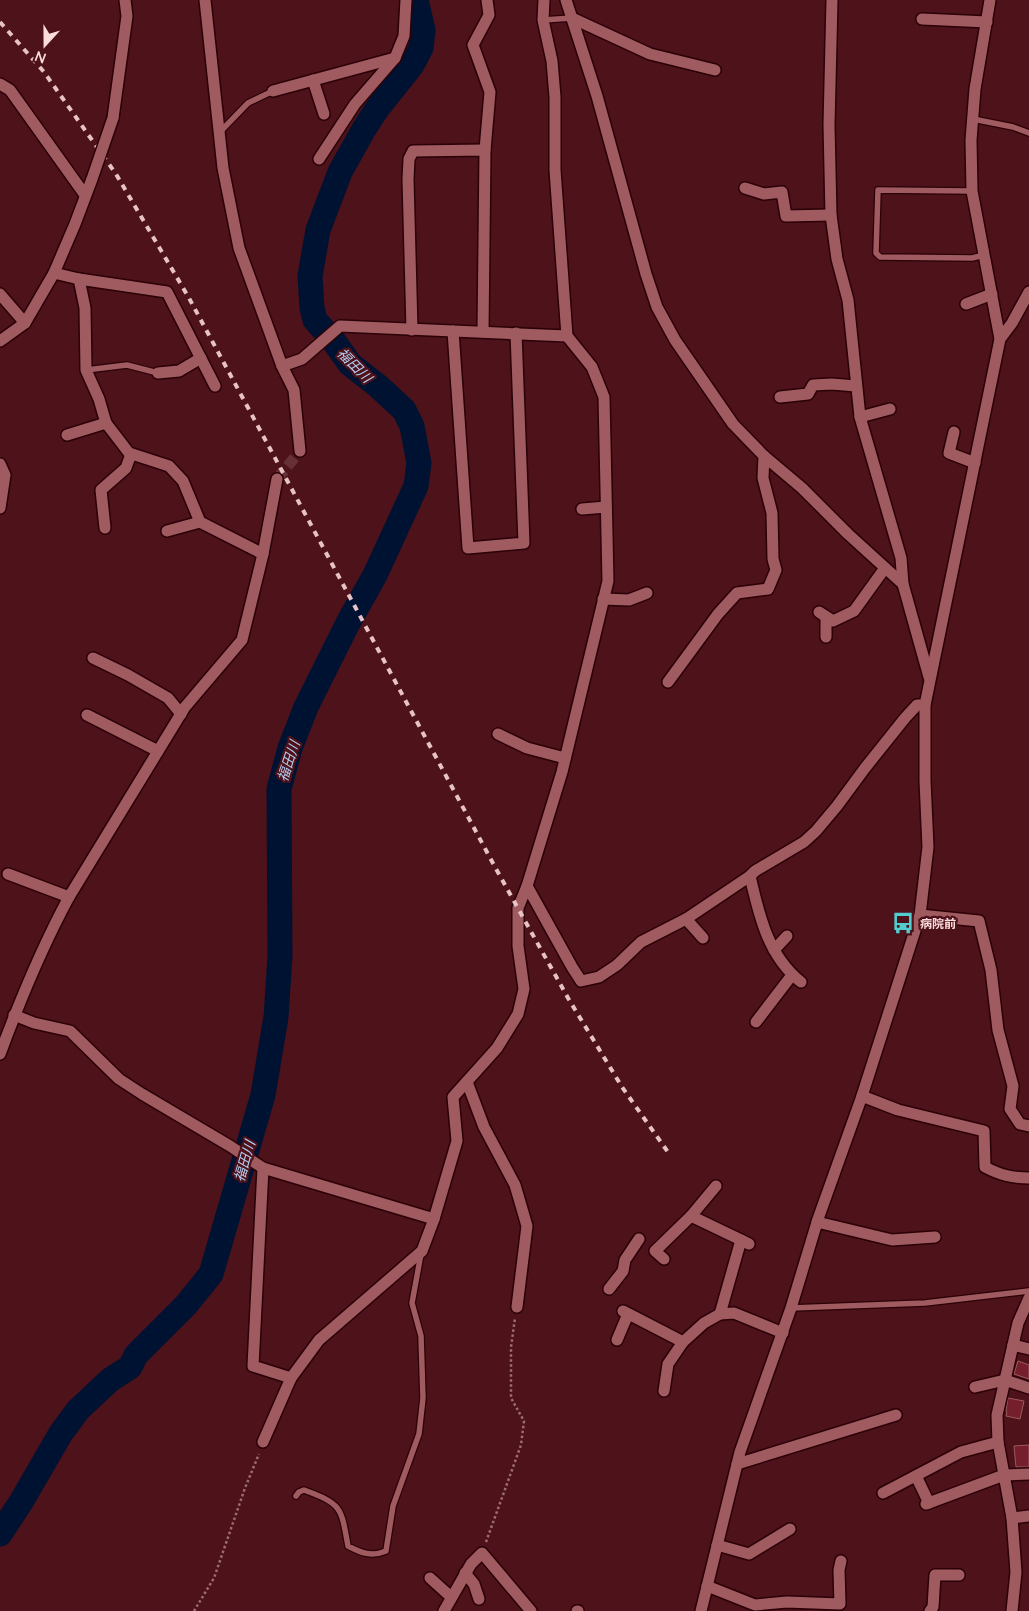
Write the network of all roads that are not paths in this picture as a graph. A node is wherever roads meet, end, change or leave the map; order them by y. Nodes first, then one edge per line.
1 (125, 0) edge
2 (205, 0) edge
3 (406, 0) edge
4 (487, 0) edge
5 (544, 0) edge
6 (566, 0) edge
7 (832, 0) edge
8 (990, 0) edge
9 (572, 18) junction
10 (922, 19) dead end
11 (543, 20) junction
12 (987, 22) junction
13 (395, 58) junction
14 (716, 70) dead end
15 (313, 80) junction
16 (0, 84) edge
17 (273, 91) joint
18 (324, 114) dead end
19 (973, 119) junction
20 (219, 132) junction
21 (1029, 132) edge
22 (485, 150) junction
23 (319, 160) dead end
24 (745, 188) dead end
25 (972, 191) junction
26 (85, 194) junction
27 (831, 215) junction
28 (985, 255) junction
29 (54, 273) junction
30 (80, 279) junction
31 (1029, 292) edge
32 (0, 294) edge
33 (992, 294) junction
34 (966, 304) dead end
35 (25, 322) junction
36 (412, 330) junction
37 (453, 331) junction
38 (483, 332) junction
39 (516, 333) junction
40 (567, 336) junction
41 (1000, 339) junction
42 (0, 341) edge
43 (201, 358) junction
44 (282, 366) junction
45 (86, 370) junction
46 (158, 373) joint
47 (215, 386) dead end
48 (856, 386) junction
49 (780, 397) dead end
50 (890, 409) dead end
51 (860, 417) junction
52 (106, 423) junction
53 (954, 432) dead end
54 (66, 435) dead end
55 (300, 452) tunnel mouth
56 (131, 454) junction
57 (764, 456) junction
58 (975, 462) junction
59 (0, 464) edge
60 (277, 479) tunnel mouth
61 (606, 507) junction
62 (0, 508) edge
63 (582, 509) dead end
64 (200, 522) junction
65 (105, 528) dead end
66 (166, 531) dead end
67 (263, 554) junction
68 (885, 568) junction
69 (903, 584) junction
70 (648, 593) dead end
71 (603, 599) junction
72 (826, 637) dead end
73 (93, 658) dead end
74 (929, 679) junction
75 (668, 682) dead end
76 (925, 705) junction
77 (181, 714) junction
78 (87, 715) dead end
79 (498, 734) dead end
80 (158, 752) junction
81 (565, 758) junction
82 (8, 874) dead end
83 (750, 876) junction
84 (527, 886) junction
85 (68, 897) junction
86 (920, 915) junction
87 (686, 919) junction
88 (787, 936) dead end
89 (702, 938) dead end
90 (774, 950) junction
91 (14, 1015) junction
92 (756, 1022) dead end
93 (0, 1054) edge
94 (467, 1082) junction
95 (862, 1096) junction
96 (1029, 1126) edge
97 (263, 1168) junction
98 (1029, 1178) edge
99 (716, 1186) dead end
100 (691, 1216) junction
101 (434, 1219) junction
102 (817, 1222) junction
103 (935, 1237) dead end
104 (655, 1250) junction
105 (422, 1251) junction
106 (664, 1260) dead end
107 (609, 1290) dead end
108 (1029, 1291) edge
109 (1029, 1298) edge
110 (517, 1307) road end
111 (791, 1308) junction
112 (720, 1314) junction
113 (782, 1333) junction
114 (617, 1340) dead end
115 (683, 1342) junction
116 (1013, 1345) junction
117 (1029, 1349) edge
118 (291, 1378) junction
119 (1005, 1380) junction
120 (975, 1386) dead end
121 (1029, 1388) edge
122 (664, 1391) dead end
123 (896, 1415) dead end
124 (263, 1442) road end
125 (998, 1442) junction
126 (737, 1464) junction
127 (1029, 1474) edge
128 (1004, 1475) junction
129 (916, 1476) junction
130 (883, 1493) dead end
131 (296, 1496) dead end
132 (1029, 1516) edge
133 (1012, 1518) junction
134 (790, 1529) dead end
135 (717, 1545) junction
136 (841, 1561) dead end
137 (465, 1574) junction
138 (959, 1575) dead end
139 (430, 1578) dead end
140 (707, 1586) junction
141 (451, 1598) junction
142 (479, 1599) dead end
143 (840, 1607) edge
144 (444, 1611) edge
145 (531, 1611) edge
146 (701, 1611) edge
147 (930, 1611) edge
148 (1012, 1611) edge

1 - 26 street, bridge
2 - 20 street
3 - 13 street
4 - 22 street
5 - 11 street
6 - 9 street
7 - 27 street
8 - 12 street
9 - 11 lane
9 - 14 street
9 - 57 street
10 - 12 street
11 - 40 street
12 - 19 street
13 - 15 street
13 - 23 street
15 - 17 street
15 - 18 street
16 - 26 street
17 - 20 lane
19 - 21 lane
19 - 25 street
20 - 44 street
22 - 36 street
22 - 38 street
24 - 27 street
25 - 28 street
25 - 28 lane
26 - 29 street
27 - 48 street
28 - 33 street
29 - 30 street
29 - 35 street
30 - 43 street
30 - 45 street
31 - 41 street
32 - 35 street
33 - 34 street
33 - 41 street
35 - 42 street
36 - 37 street
36 - 44 street
37 - 38 street
37 - 39 street
38 - 39 street
39 - 40 street
40 - 61 street
41 - 58 street
43 - 46 street
43 - 47 street
44 - 55 street
45 - 46 lane
45 - 52 street
48 - 49 street
48 - 51 street
50 - 51 street
51 - 69 street
52 - 54 street
52 - 56 street
53 - 58 street
56 - 64 street
56 - 65 street
57 - 68 street
57 - 75 street
58 - 74 street
59 - 62 street
60 - 67 street
61 - 63 street
61 - 71 street
64 - 66 street
64 - 67 street
67 - 77 street
68 - 69 street
68 - 72 street
69 - 74 street
70 - 71 street
71 - 81 street
73 - 77 street
74 - 76 street
76 - 83 street
76 - 86 street
77 - 80 street
78 - 80 street
79 - 81 street
80 - 85 street
81 - 84 street
82 - 85 street
83 - 87 street
83 - 90 street
84 - 87 street
84 - 94 street
85 - 91 street
86 - 95 street
86 - 96 street
87 - 89 street
88 - 90 street
90 - 92 street
91 - 93 street
91 - 97 street
94 - 101 street
94 - 110 street
95 - 98 street
95 - 102 street
97 - 101 street
97 - 118 street
99 - 100 street
100 - 104 street
100 - 112 street
101 - 105 street
102 - 103 street
102 - 111 street
104 - 106 street
104 - 107 street
105 - 118 street
105 - 131 lane
108 - 111 lane
109 - 116 street
111 - 113 street
112 - 113 street
112 - 115 street
113 - 126 street
114 - 115 street
115 - 122 street
116 - 117 street
116 - 119 street
118 - 124 street
119 - 120 street
119 - 121 street
119 - 125 street
123 - 126 street
125 - 128 street
125 - 129 street
126 - 135 street
127 - 128 street
128 - 129 street
128 - 133 street
129 - 130 street
132 - 133 street
133 - 148 street
134 - 135 street
135 - 140 street
136 - 143 street
137 - 141 street
137 - 142 street
137 - 145 street
138 - 147 street
139 - 141 street
140 - 143 street
140 - 146 street
141 - 144 street

